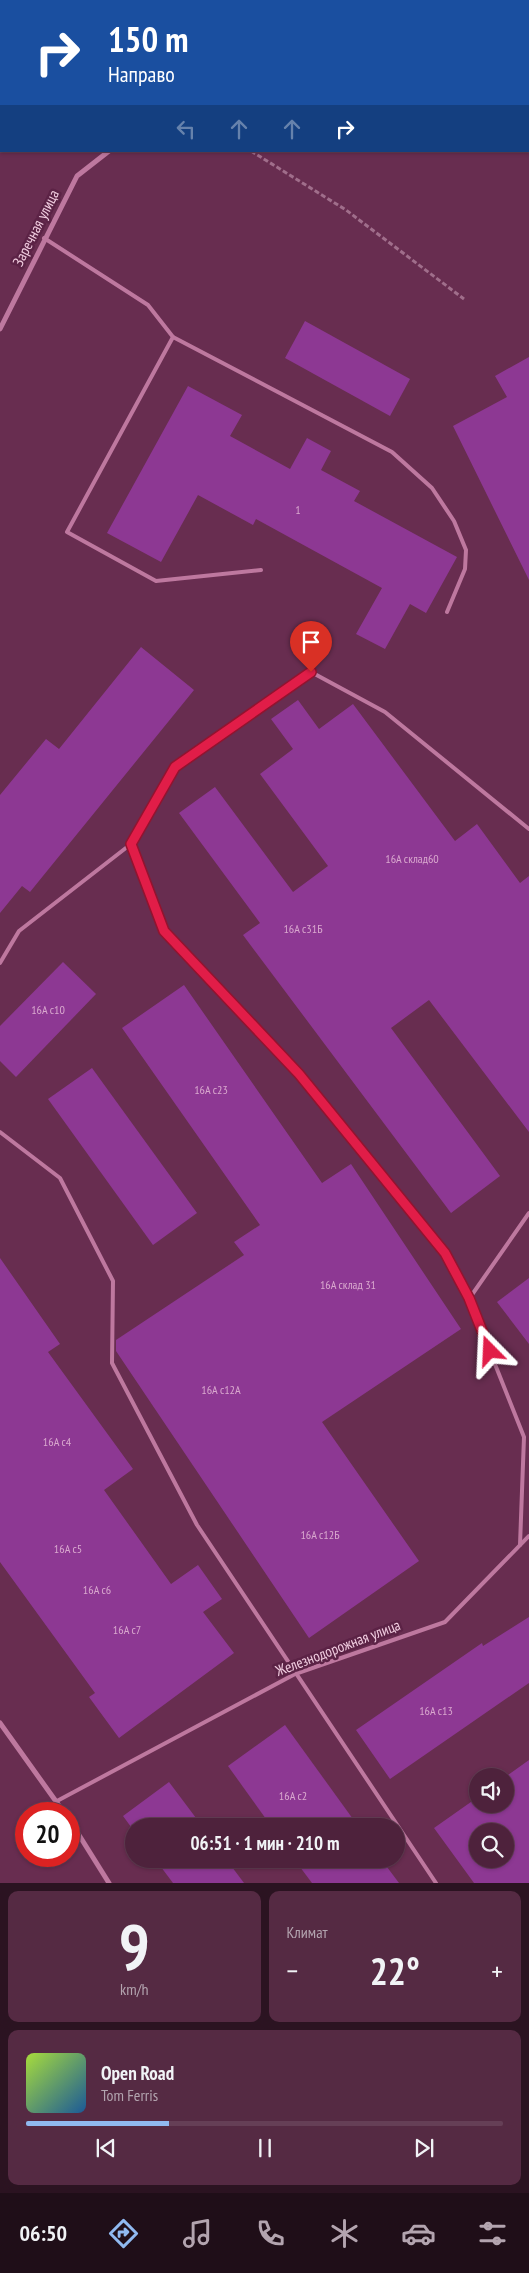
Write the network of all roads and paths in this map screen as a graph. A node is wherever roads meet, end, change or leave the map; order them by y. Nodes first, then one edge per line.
1 (108, 152) edge
2 (253, 152) edge
3 (44, 238) junction
4 (464, 300) dead end
5 (0, 329) edge
6 (173, 337) junction
7 (261, 570) dead end
8 (446, 612) dead end
9 (529, 829) edge
10 (131, 844) junction
11 (0, 963) edge
12 (0, 1132) edge
13 (529, 1214) edge
14 (469, 1298) junction
15 (529, 1536) edge
16 (520, 1545) junction
17 (295, 1674) junction
18 (0, 1723) edge
19 (57, 1800) joint
20 (80, 1837) edge
21 (109, 1883) edge
22 (436, 1883) edge

1 - 3 street, Заречная улица
2 - 4 path
3 - 5 street, Заречная улица
3 - 6 lane
6 - 7 lane
6 - 8 lane
9 - 10 lane
10 - 11 lane
10 - 14 lane
12 - 17 lane
13 - 14 lane
14 - 16 lane
15 - 16 lane, Железнодорожная улица
16 - 17 lane, Железнодорожная улица
17 - 19 lane, Железнодорожная улица
17 - 22 lane
18 - 19 street
20 - 21 street

